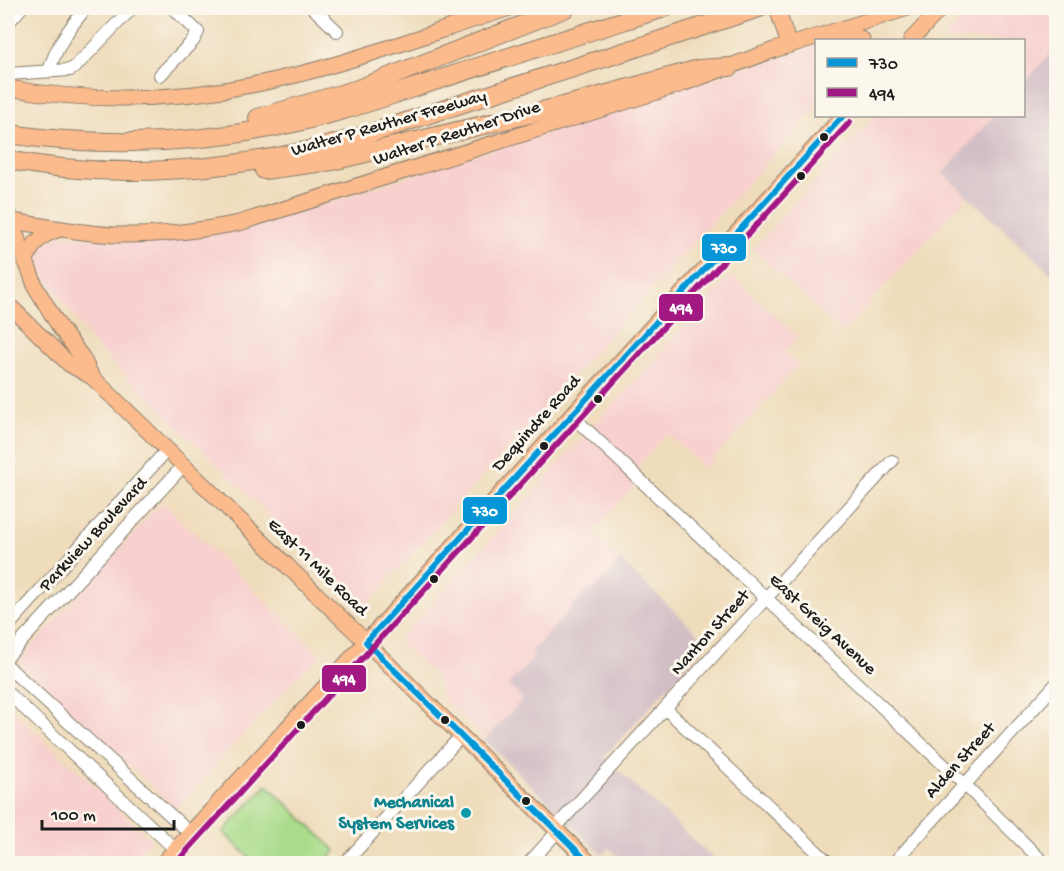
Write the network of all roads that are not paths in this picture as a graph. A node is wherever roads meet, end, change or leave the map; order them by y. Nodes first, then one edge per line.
1 (21, 8) edge
2 (86, 8) edge
3 (132, 8) edge
4 (172, 8) edge
5 (313, 8) edge
6 (510, 8) edge
7 (566, 8) edge
8 (664, 8) edge
9 (759, 8) edge
10 (908, 8) edge
11 (941, 8) edge
12 (779, 14) edge
13 (8, 23) edge
14 (337, 31) dead end
15 (830, 32) junction
16 (860, 39) edge
17 (912, 39) edge
18 (789, 45) junction
19 (730, 67) junction
20 (49, 70) junction
21 (8, 74) edge
22 (160, 75) dead end
23 (8, 88) edge
24 (842, 117) edge
25 (8, 134) edge
26 (146, 142) junction
27 (8, 160) edge
28 (203, 167) junction
29 (9, 217) edge
30 (61, 229) junction
31 (25, 262) junction
32 (8, 304) edge
33 (92, 377) junction
34 (572, 415) junction
35 (167, 450) junction
36 (892, 461) dead end
37 (183, 466) junction
38 (89, 537) junction
39 (105, 550) junction
40 (66, 563) junction
41 (83, 574) junction
42 (767, 598) junction
43 (8, 626) edge
44 (366, 642) junction
45 (8, 656) edge
46 (8, 667) edge
47 (1056, 684) edge
48 (8, 693) edge
49 (666, 709) junction
50 (461, 736) junction
51 (964, 784) junction
52 (556, 830) junction
53 (190, 833) junction
54 (175, 849) junction
55 (162, 864) edge
56 (344, 864) edge
57 (528, 864) edge
58 (591, 864) edge
59 (830, 864) edge
60 (892, 864) edge
61 (1045, 864) edge

1 - 13 street
2 - 20 street
3 - 20 street
4 - 22 street
5 - 14 street
6 - 23 main road
7 - 26 highway
8 - 26 highway, Walter P Reuther Freeway
9 - 28 highway, Walter P Reuther Freeway
10 - 15 main road, Walter P Reuther Drive
11 - 17 main road
12 - 18 main road
15 - 16 main road
15 - 18 main road, Walter P Reuther Drive
18 - 19 main road, Walter P Reuther Drive
19 - 28 highway
19 - 30 main road, Walter P Reuther Drive
20 - 21 street
24 - 34 main road, Dequindre Road
25 - 26 highway, Walter P Reuther Freeway
27 - 28 highway, Walter P Reuther Freeway
29 - 30 main road, Walter P Reuther Drive
29 - 31 main road, East 11 Mile Road
30 - 31 main road
31 - 33 main road, East 11 Mile Road
32 - 33 main road, East 11 Mile Road
33 - 35 main road, East 11 Mile Road
34 - 42 street, East Greig Avenue
34 - 44 main road, Dequindre Road
35 - 37 main road, East 11 Mile Road
35 - 38 street, Parkview Boulevard
36 - 42 street, Nanton Street
37 - 39 street, Parkview Boulevard
37 - 44 main road, East 11 Mile Road
38 - 39 street
38 - 40 street, Parkview Boulevard
39 - 41 street, Parkview Boulevard
40 - 41 street
40 - 43 street, Parkview Boulevard
41 - 45 street, Parkview Boulevard
42 - 49 street, Nanton Street
42 - 51 street, East Greig Avenue
44 - 50 main road, East 11 Mile Road
44 - 53 main road, Dequindre Road
46 - 53 street
47 - 51 street, Alden Street
48 - 54 street
49 - 52 street, Nanton Street
49 - 59 street
50 - 52 main road, East 11 Mile Road
50 - 56 street
51 - 60 street, Alden Street
51 - 61 street, East Greig Avenue
52 - 57 street, Nanton Street
52 - 58 main road, East 11 Mile Road
53 - 54 main road, Dequindre Road
54 - 55 main road, Dequindre Road

